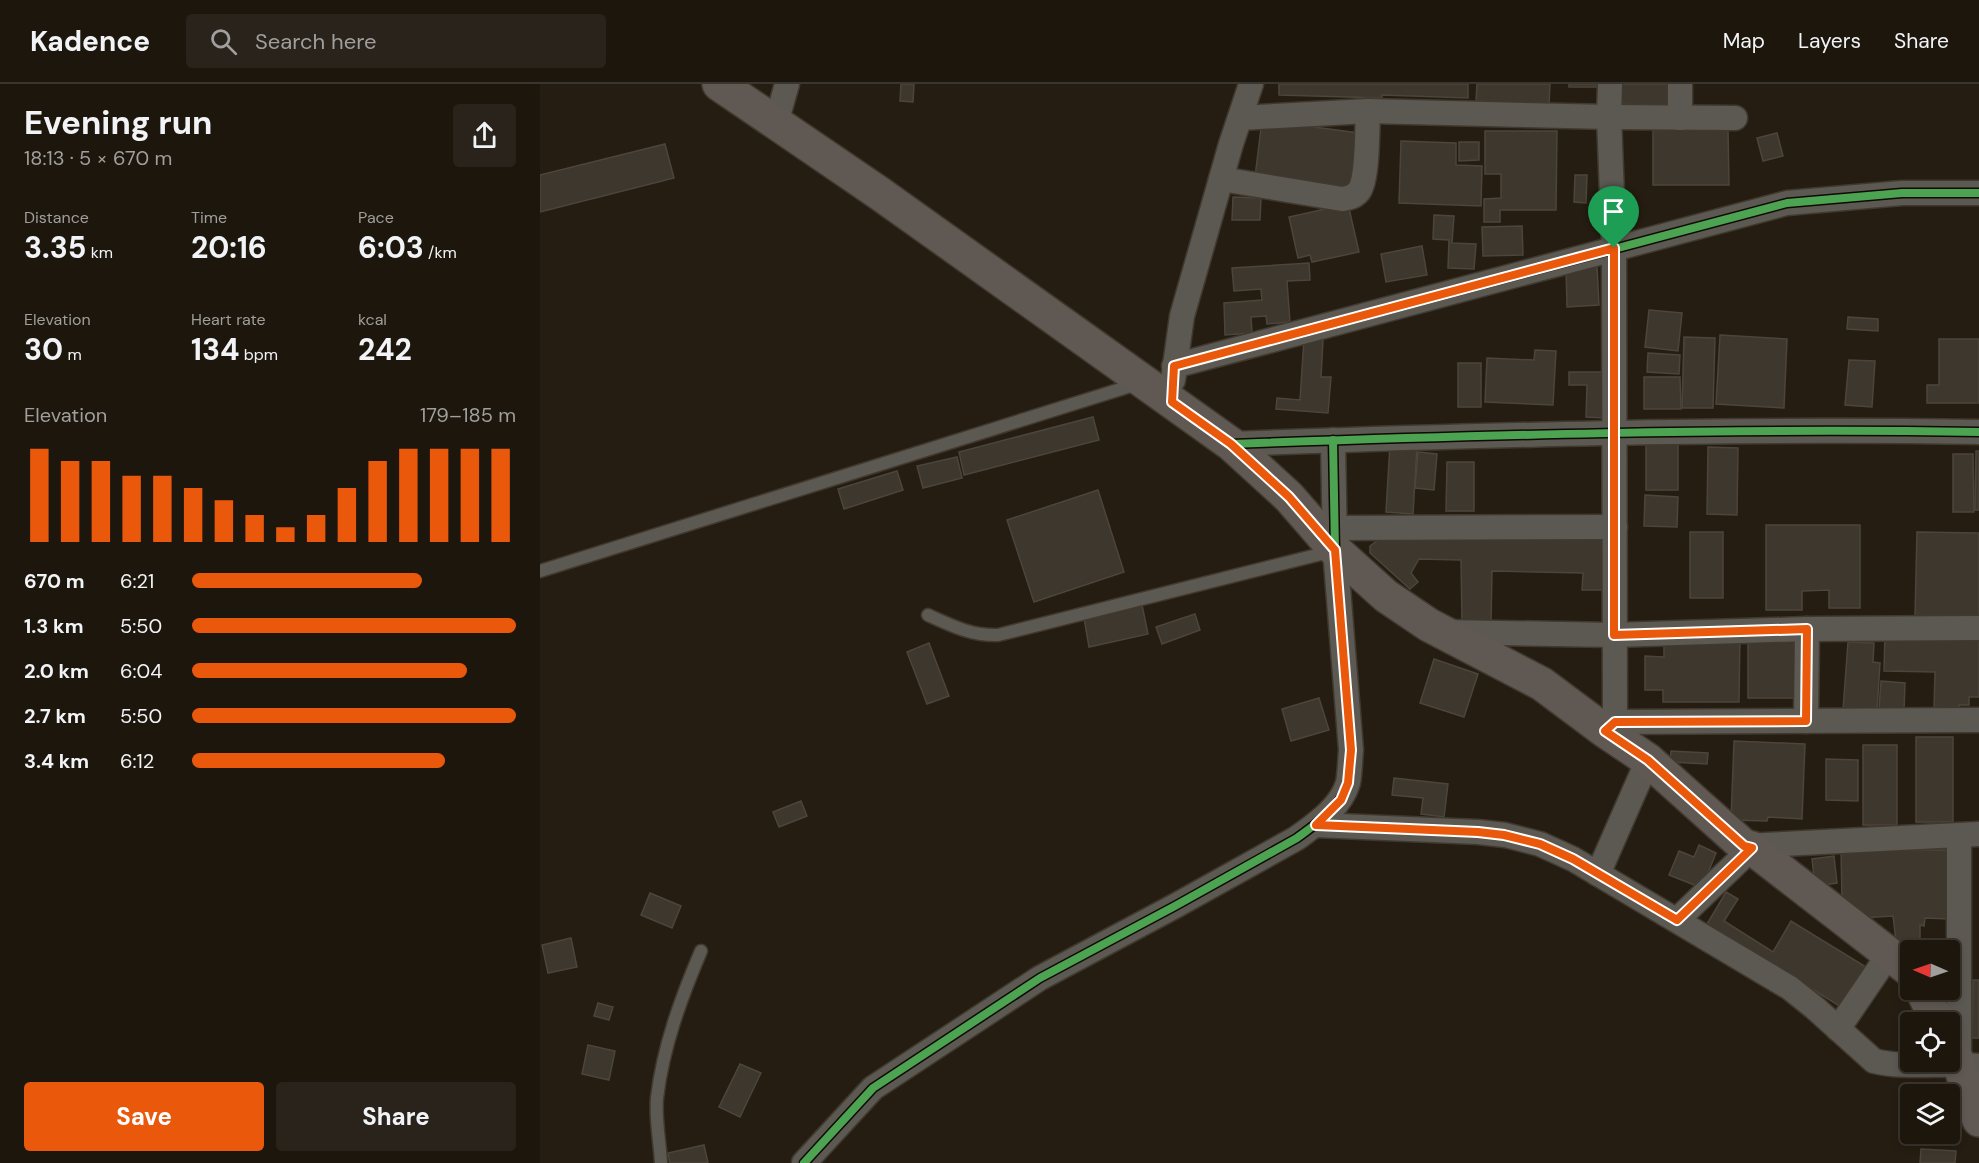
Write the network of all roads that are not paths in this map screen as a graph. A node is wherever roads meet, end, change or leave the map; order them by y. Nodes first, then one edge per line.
1 (719, 84) edge
2 (787, 84) edge
3 (1251, 84) edge
4 (1610, 84) edge
5 (1680, 84) edge
6 (1368, 111) junction
7 (1609, 117) junction
8 (1240, 118) junction
9 (1680, 118) junction
10 (1735, 118) dead end
11 (776, 123) junction
12 (1221, 179) junction
13 (1979, 193) edge
14 (1614, 248) junction
15 (1174, 366) junction
16 (1144, 381) junction
17 (1172, 402) junction
18 (1979, 432) edge
19 (1615, 433) junction
20 (1333, 440) junction
21 (1231, 444) junction
22 (1615, 527) junction
23 (1335, 539) junction
24 (540, 571) edge
25 (928, 615) dead end
26 (1979, 628) edge
27 (1807, 629) junction
28 (1442, 632) junction
29 (1614, 635) junction
30 (1979, 720) edge
31 (1806, 721) junction
32 (1610, 727) junction
33 (1648, 760) junction
34 (1316, 825) junction
35 (1969, 834) edge
36 (1748, 847) junction
37 (1598, 873) junction
38 (1677, 920) junction
39 (701, 951) dead end
40 (1900, 963) edge
41 (1838, 1029) junction
42 (1963, 1059) edge
43 (1979, 1120) edge
44 (662, 1163) edge
45 (804, 1163) edge

1 - 11 main road
2 - 11 street
3 - 8 street
4 - 7 street
5 - 9 street
6 - 7 street
6 - 8 street
6 - 12 street
7 - 9 street
7 - 14 street
8 - 12 street
9 - 10 street
11 - 16 main road
12 - 15 street
13 - 14 street
14 - 15 street
14 - 19 street
15 - 17 street
16 - 17 main road
16 - 24 lane
17 - 21 main road
18 - 19 street
19 - 20 street
19 - 22 street
20 - 21 street
20 - 23 street
21 - 23 main road
22 - 23 street
22 - 29 street
23 - 25 lane
23 - 28 main road
23 - 34 street
26 - 27 street
27 - 29 street
27 - 31 street
28 - 29 street
28 - 32 main road
29 - 32 street
30 - 31 street
31 - 32 street
32 - 33 main road
33 - 36 main road
33 - 37 street
34 - 37 street
34 - 45 street
35 - 36 street
35 - 42 street
36 - 38 street
36 - 40 main road
37 - 38 street
38 - 41 street
39 - 44 lane
40 - 41 street
41 - 42 street
42 - 43 main road

